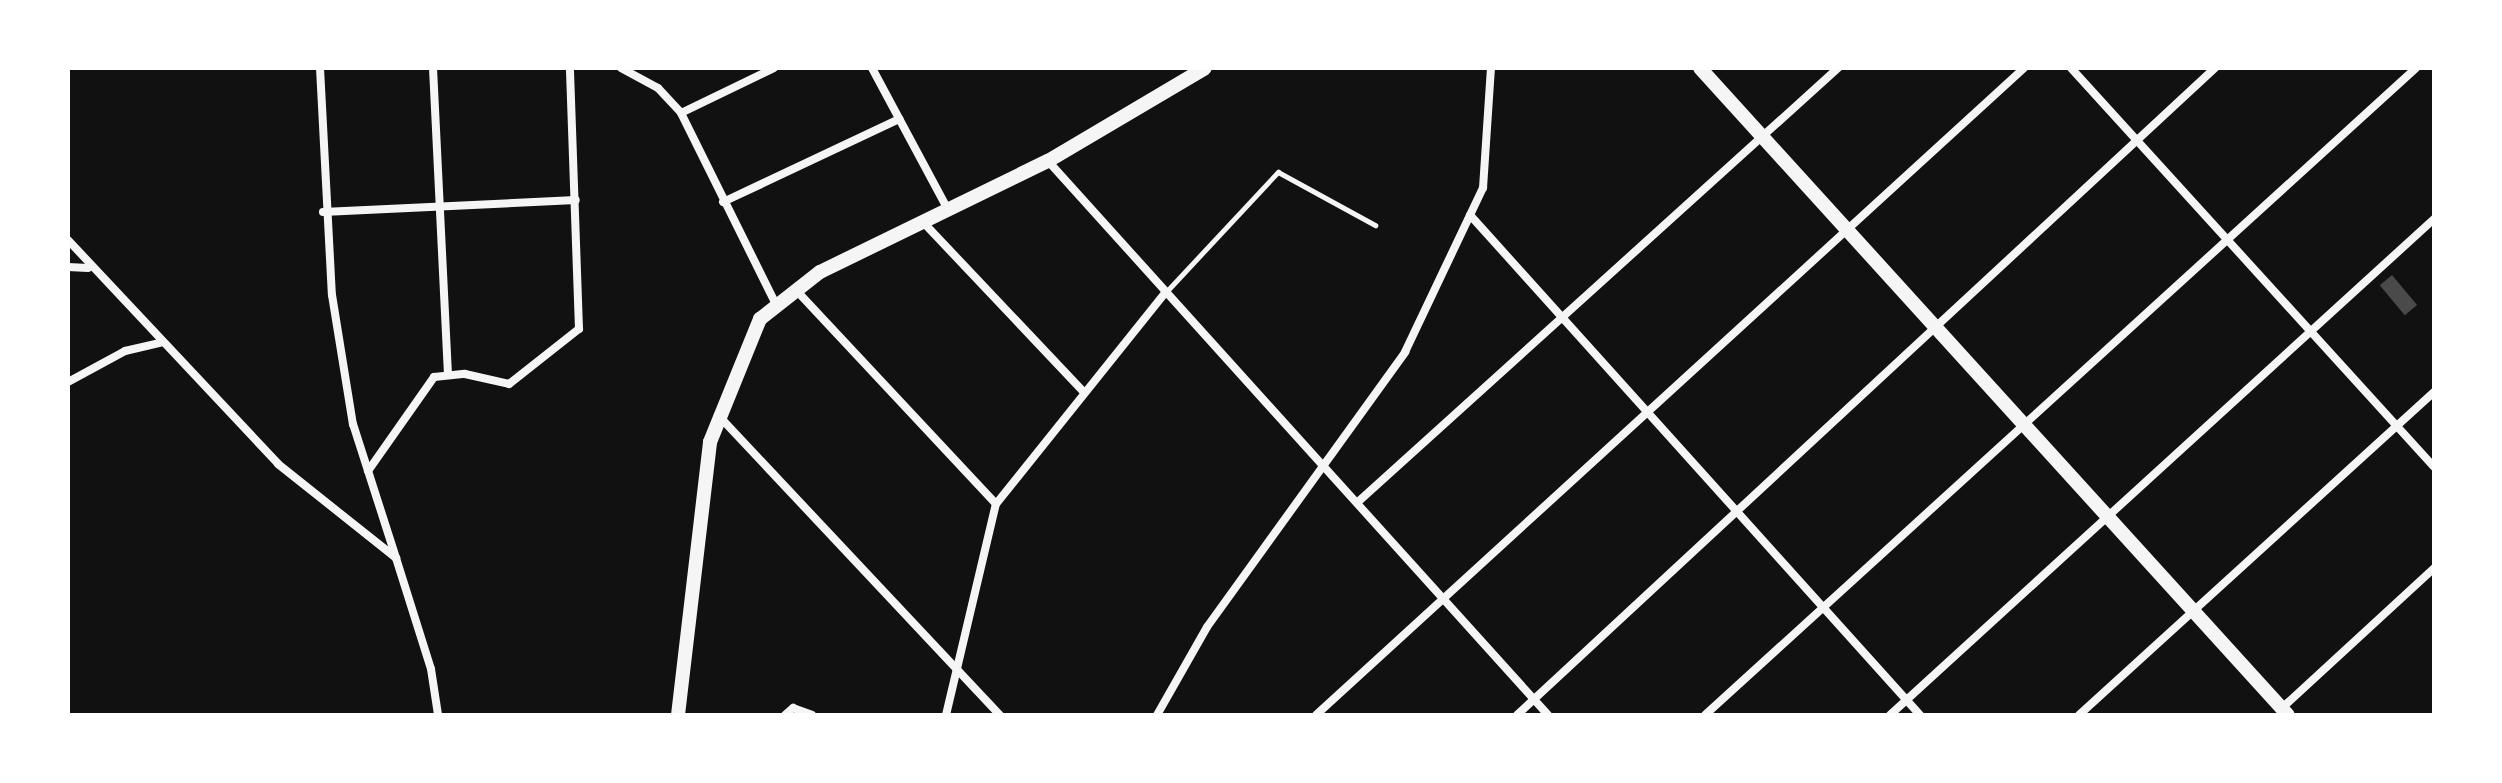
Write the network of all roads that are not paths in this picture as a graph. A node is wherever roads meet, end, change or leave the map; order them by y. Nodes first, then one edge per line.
1 (320, 68) edge
2 (433, 68) edge
3 (570, 68) edge
4 (621, 68) edge
5 (774, 68) edge
6 (872, 68) edge
7 (1205, 68) edge
8 (1491, 68) edge
9 (1700, 68) edge
10 (1838, 68) edge
11 (2024, 68) edge
12 (2071, 68) edge
13 (2215, 68) edge
14 (2416, 68) edge
15 (681, 113) junction
16 (899, 119) junction
17 (1763, 137) junction
18 (2134, 139) junction
19 (1048, 161) junction
20 (576, 200) junction
21 (723, 202) junction
22 (441, 207) junction
23 (947, 208) junction
24 (323, 212) junction
25 (1470, 215) junction
26 (2434, 219) edge
27 (921, 221) junction
28 (1375, 225) dead end
29 (1849, 229) junction
30 (68, 240) edge
31 (2230, 243) junction
32 (68, 267) edge
33 (88, 268) junction
34 (794, 289) junction
35 (1164, 294) junction
36 (775, 302) junction
37 (1563, 321) junction
38 (1938, 326) junction
39 (2313, 332) junction
40 (161, 343) junction
41 (448, 372) junction
42 (68, 382) edge
43 (1083, 391) junction
44 (2434, 392) edge
45 (1643, 410) junction
46 (717, 415) junction
47 (2396, 426) junction
48 (2028, 427) junction
49 (1326, 466) junction
50 (2434, 467) edge
51 (368, 471) junction
52 (1359, 501) junction
53 (996, 504) junction
54 (1736, 514) junction
55 (2105, 515) junction
56 (396, 558) junction
57 (2434, 568) edge
58 (1447, 600) junction
59 (2191, 608) junction
60 (1825, 611) junction
61 (956, 666) junction
62 (1534, 700) junction
63 (1907, 700) junction
64 (2281, 713) edge
65 (438, 715) edge
66 (678, 715) edge
67 (785, 715) edge
68 (812, 715) edge
69 (946, 715) edge
70 (1000, 715) edge
71 (1158, 715) edge
72 (1316, 715) edge
73 (1517, 715) edge
74 (1548, 715) edge
75 (1705, 715) edge
76 (1890, 715) edge
77 (1920, 715) edge
78 (2079, 715) edge

1 - 24 street
2 - 22 street
3 - 20 street
4 - 15 street
5 - 15 street
6 - 16 street
7 - 19 street
8 - 25 street
9 - 17 street
10 - 17 street
11 - 29 street
12 - 18 street
13 - 18 street
14 - 31 street
15 - 21 street
16 - 21 street
16 - 23 street
17 - 29 street
17 - 37 street
18 - 31 street
18 - 38 street
19 - 23 street
19 - 35 street
20 - 22 street
20 - 41 street
21 - 36 street
22 - 24 street
22 - 41 street
23 - 27 street
24 - 51 street
25 - 37 street
25 - 49 street
26 - 39 street
27 - 34 street
27 - 43 street
28 - 35 lane
29 - 38 street
29 - 45 street
30 - 33 street
31 - 39 street
31 - 48 street
32 - 33 street
33 - 40 street
34 - 36 street
34 - 53 street
35 - 43 street
35 - 49 street
36 - 46 street
37 - 45 street
37 - 52 street
38 - 48 street
38 - 54 street
39 - 47 street
39 - 55 street
40 - 42 street
40 - 56 street
41 - 51 street
43 - 53 street
44 - 47 street
45 - 54 street
45 - 58 street
46 - 61 street
46 - 66 street
47 - 50 street
47 - 59 street
48 - 55 street
48 - 60 street
49 - 52 street
49 - 71 street
51 - 56 street
52 - 58 street
53 - 61 street
54 - 60 street
54 - 62 street
55 - 59 street
55 - 63 street
56 - 65 street
57 - 64 street
58 - 62 street
58 - 72 street
59 - 64 street
59 - 78 street
60 - 63 street
60 - 75 street
61 - 69 street
61 - 70 street
62 - 73 street
62 - 74 street
63 - 76 street
63 - 77 street
67 - 68 street

